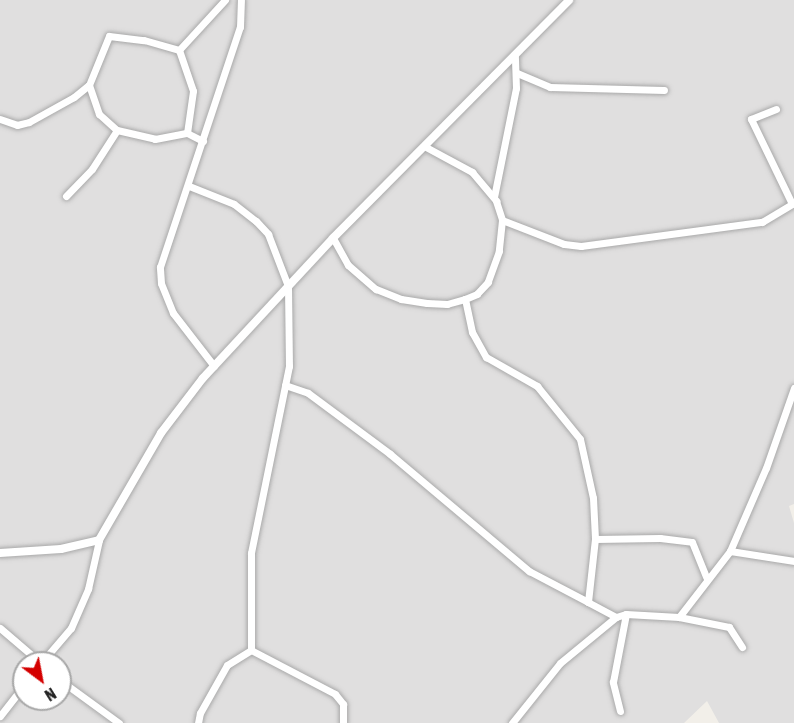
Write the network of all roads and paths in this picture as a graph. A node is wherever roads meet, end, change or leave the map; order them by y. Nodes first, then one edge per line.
1 (225, 0) edge
2 (242, 0) edge
3 (569, 0) edge
4 (179, 50) junction
5 (515, 55) junction
6 (517, 73) junction
7 (89, 85) junction
8 (664, 90) dead end
9 (776, 109) dead end
10 (0, 119) edge
11 (117, 130) junction
12 (187, 133) junction
13 (203, 141) junction
14 (424, 146) junction
15 (189, 186) junction
16 (66, 196) dead end
17 (494, 197) junction
18 (793, 203) edge
19 (502, 220) junction
20 (333, 238) junction
21 (288, 286) junction
22 (465, 299) junction
23 (214, 366) junction
24 (285, 385) junction
25 (794, 388) edge
26 (595, 539) junction
27 (99, 540) junction
28 (730, 551) junction
29 (0, 553) edge
30 (794, 561) edge
31 (706, 578) junction
32 (588, 602) junction
33 (626, 614) junction
34 (616, 617) junction
35 (679, 617) junction
36 (0, 628) edge
37 (742, 647) dead end
38 (251, 650) junction
39 (27, 651) edge
40 (51, 651) edge
41 (72, 689) edge
42 (12, 700) edge
43 (620, 711) dead end
44 (0, 716) edge
45 (118, 723) edge
46 (198, 723) edge
47 (343, 723) edge
48 (512, 723) edge

1 - 4 street
2 - 13 street
3 - 5 street
4 - 7 street
4 - 12 street
5 - 6 street
5 - 14 street
6 - 8 street
6 - 17 street
7 - 10 street
7 - 11 street
9 - 18 street
11 - 12 street
11 - 16 street
12 - 13 street
13 - 15 street
14 - 17 street
14 - 20 street
15 - 21 street
15 - 23 street
17 - 19 street
18 - 19 street
19 - 22 street
20 - 21 street
20 - 22 street
21 - 23 street
21 - 24 street
22 - 26 street
23 - 27 street
24 - 32 street
24 - 38 street
25 - 28 street
26 - 31 street
26 - 32 street
27 - 29 street
27 - 40 street
28 - 30 street
28 - 31 street
31 - 35 street
32 - 34 street
33 - 34 street
33 - 35 street
33 - 43 street
34 - 48 street
35 - 37 street
36 - 39 street
38 - 46 street
38 - 47 street
41 - 45 street
42 - 44 street

